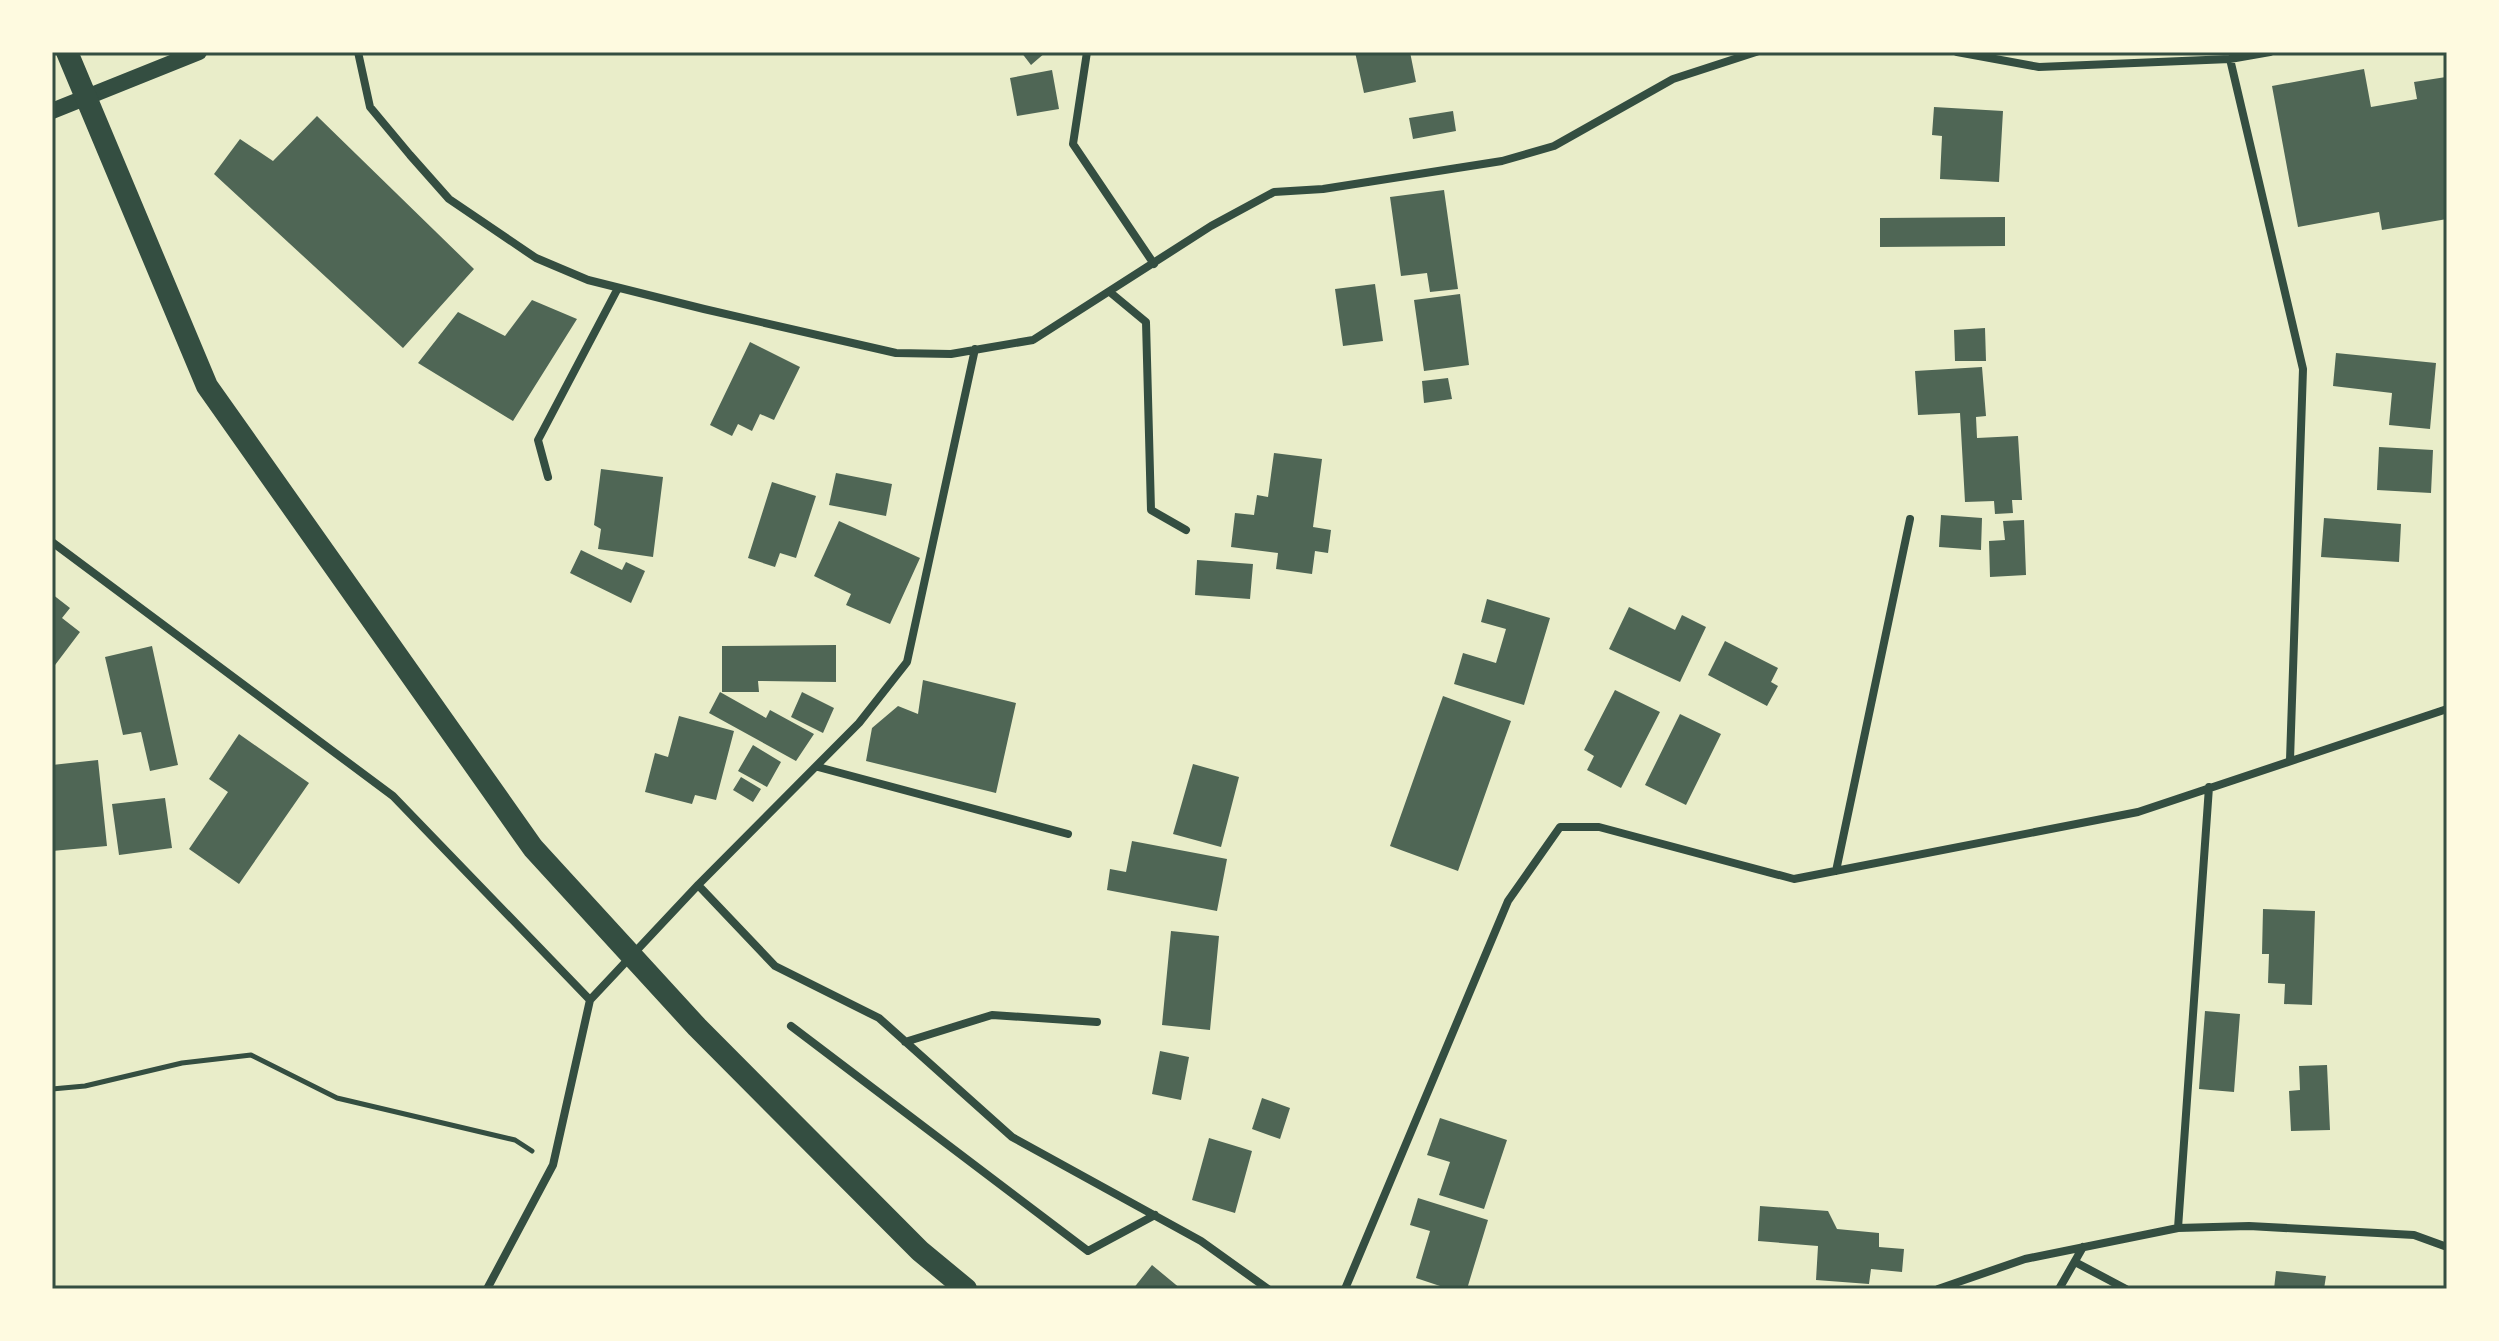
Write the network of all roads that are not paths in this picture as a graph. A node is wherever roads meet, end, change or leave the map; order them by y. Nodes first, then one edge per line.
1 (67, 52) edge
2 (199, 52) edge
3 (358, 52) edge
4 (1087, 52) edge
5 (1756, 52) edge
6 (1957, 52) edge
7 (2270, 52) edge
8 (2230, 59) junction
9 (85, 99) junction
10 (52, 111) edge
11 (1154, 264) junction
12 (618, 288) junction
13 (1111, 293) junction
14 (975, 349) junction
15 (548, 477) dead end
16 (1910, 519) dead end
17 (1186, 530) dead end
18 (52, 542) edge
19 (2447, 709) edge
20 (2290, 760) junction
21 (818, 767) junction
22 (2209, 787) junction
23 (1068, 834) dead end
24 (1836, 871) junction
25 (698, 885) junction
26 (630, 957) junction
27 (590, 1000) junction
28 (1097, 1022) dead end
29 (791, 1026) dead end
30 (905, 1042) junction
31 (1155, 1215) junction
32 (2178, 1228) junction
33 (2083, 1247) junction
34 (2447, 1247) edge
35 (2075, 1262) junction
36 (487, 1289) edge
37 (966, 1289) edge
38 (1268, 1289) edge
39 (1345, 1289) edge
40 (1938, 1289) edge
41 (2059, 1289) edge
42 (2126, 1289) edge

1 - 9 highway
2 - 9 main road
3 - 12 street
4 - 11 street
5 - 11 street
6 - 8 street
7 - 8 street
8 - 20 street
9 - 10 main road
9 - 26 highway
11 - 13 street
12 - 14 street
12 - 15 street
13 - 14 street
13 - 17 street
14 - 21 street
16 - 24 street
18 - 27 street
19 - 20 street
20 - 22 street
21 - 23 street
21 - 25 street
22 - 24 street
22 - 32 street
24 - 39 street
25 - 26 street
25 - 30 street
26 - 27 street
26 - 37 highway
27 - 36 street
28 - 30 street
29 - 31 street
30 - 31 street
31 - 38 street
32 - 33 street
32 - 34 street
33 - 35 street
33 - 40 street
35 - 41 street
35 - 42 street

